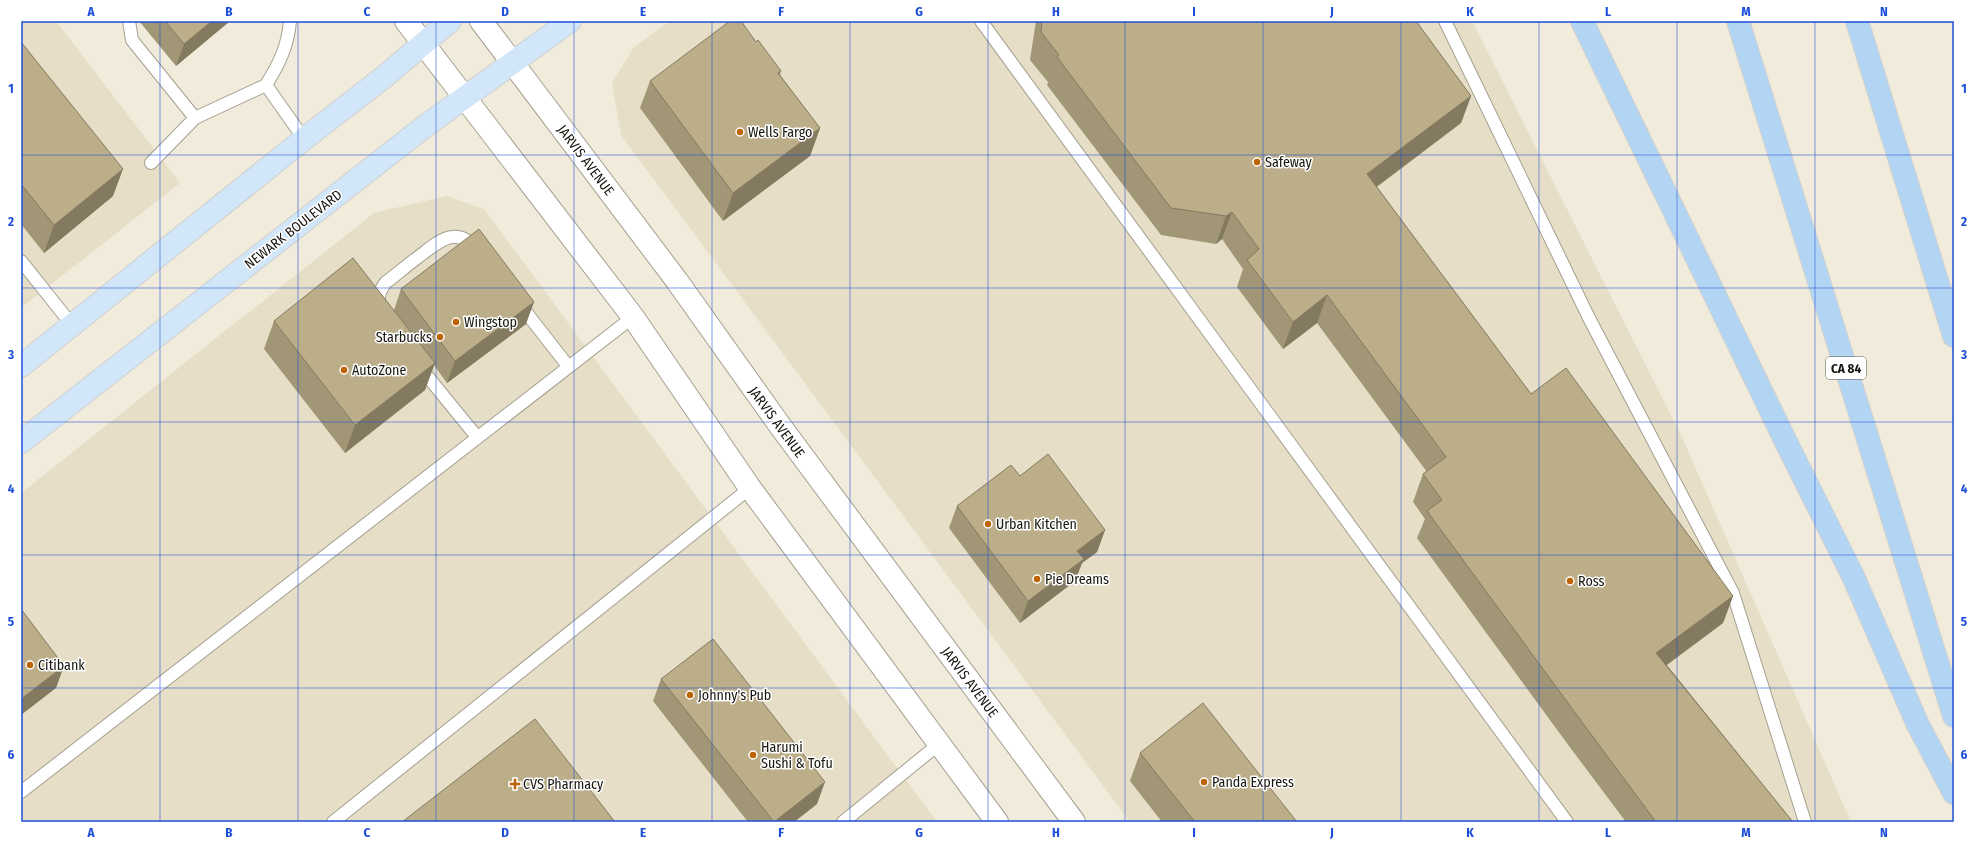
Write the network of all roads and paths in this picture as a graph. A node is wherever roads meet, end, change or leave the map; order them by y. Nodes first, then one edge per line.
1 (129, 21) edge
2 (290, 21) edge
3 (406, 21) edge
4 (450, 21) edge
5 (481, 21) edge
6 (570, 21) edge
7 (981, 21) edge
8 (1445, 21) edge
9 (1582, 21) edge
10 (1738, 21) edge
11 (1857, 21) edge
12 (424, 44) junction
13 (512, 63) junction
14 (266, 85) junction
15 (466, 97) junction
16 (195, 118) junction
17 (304, 138) junction
18 (152, 163) dead end
19 (482, 256) edge
20 (21, 261) edge
21 (511, 293) edge
22 (633, 317) junction
23 (381, 320) edge
24 (72, 325) junction
25 (1954, 336) edge
26 (411, 357) edge
27 (21, 366) edge
28 (568, 366) junction
29 (477, 437) junction
30 (21, 442) edge
31 (750, 488) junction
32 (1954, 716) edge
33 (940, 744) junction
34 (21, 792) edge
35 (1954, 792) edge
36 (333, 822) edge
37 (843, 822) edge
38 (997, 822) edge
39 (1074, 822) edge
40 (1567, 822) edge
41 (1805, 822) edge

1 - 16 lane
2 - 14 lane
3 - 12 street
4 - 12 main road
5 - 13 street, JARVIS AVENUE
6 - 13 main road, NEWARK BOULEVARD
7 - 40 lane
8 - 41 lane
9 - 35 highway
10 - 32 highway, CA 84
11 - 25 highway
12 - 15 street
12 - 17 main road
13 - 15 main road, NEWARK BOULEVARD
13 - 39 street, JARVIS AVENUE
14 - 16 lane
14 - 17 lane
15 - 22 street
15 - 30 main road, NEWARK BOULEVARD
16 - 18 lane
17 - 24 main road
19 - 23 lane
20 - 24 lane
21 - 28 lane
22 - 28 lane
22 - 31 street
24 - 27 main road
26 - 29 lane
28 - 29 lane
29 - 34 lane
31 - 33 street
31 - 36 lane
33 - 37 lane
33 - 38 street

